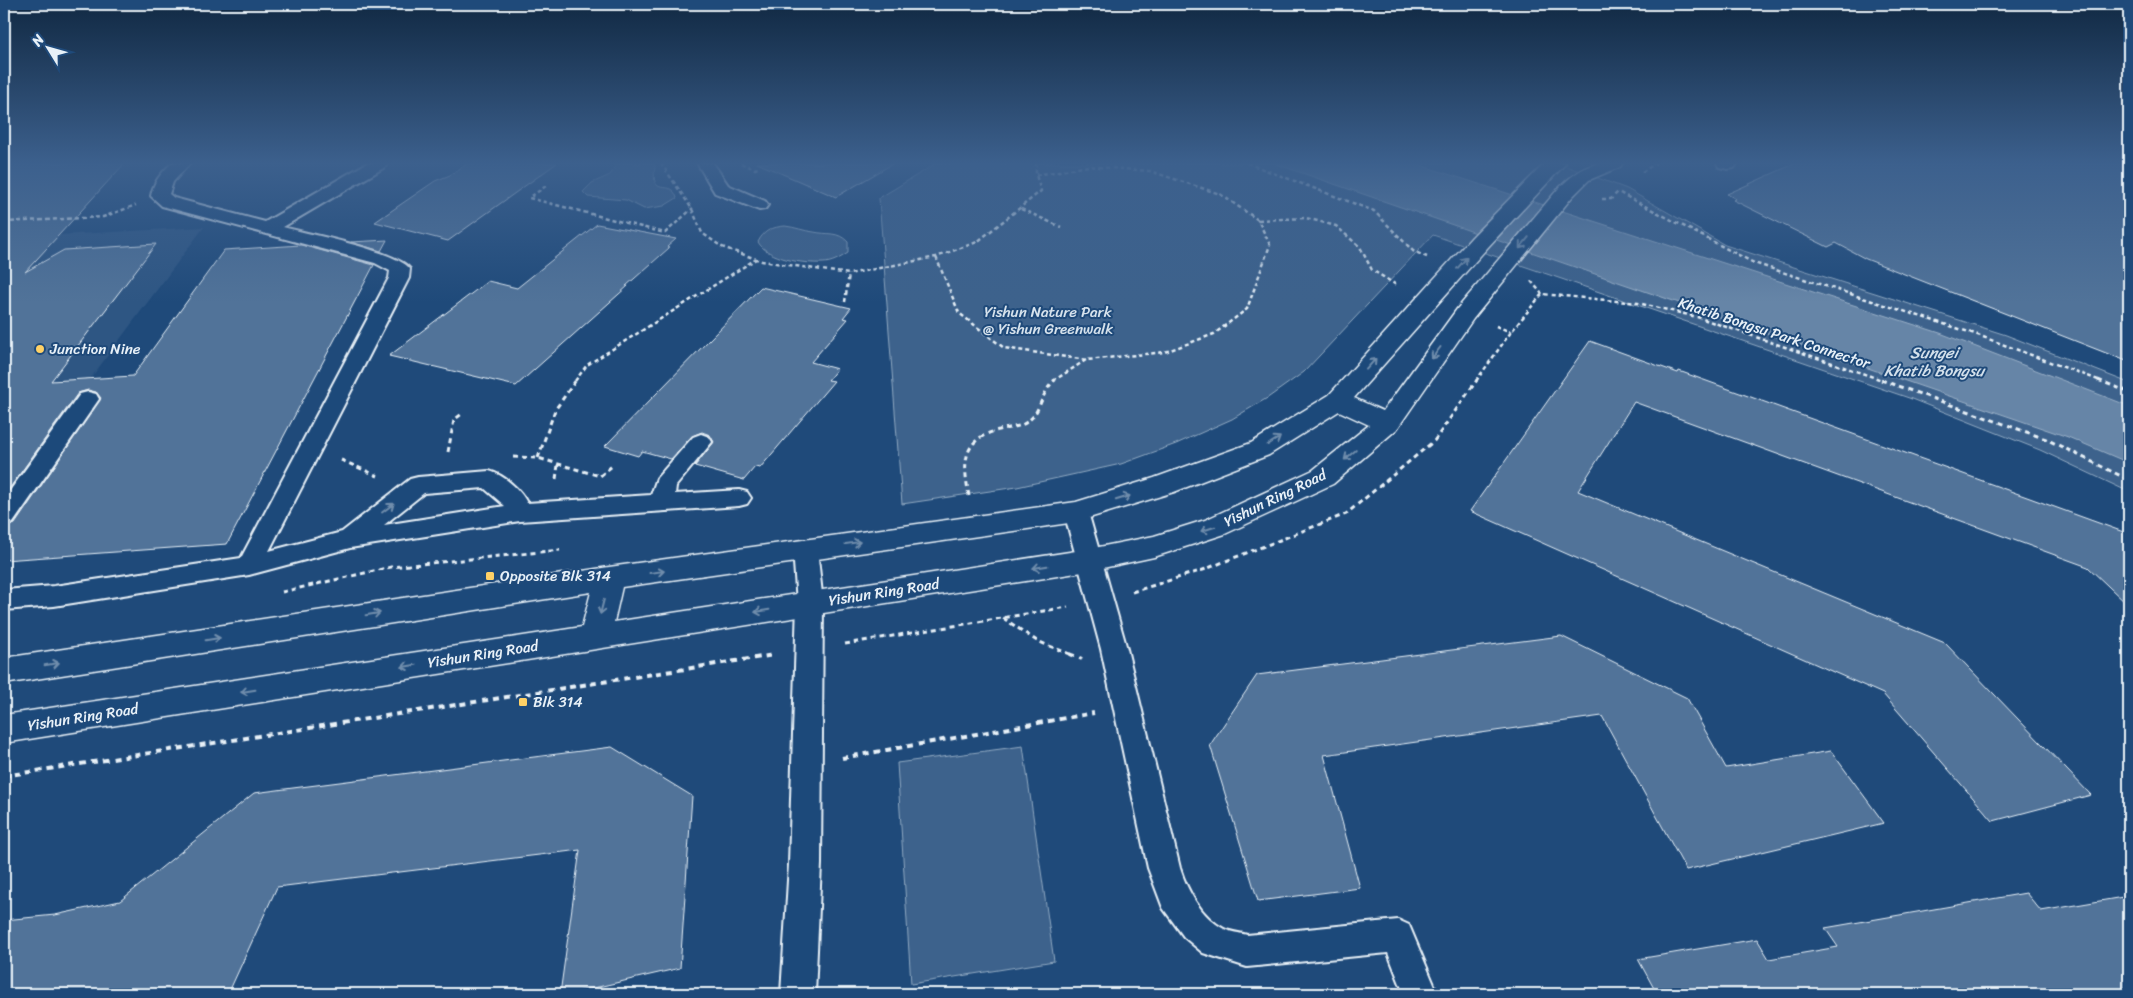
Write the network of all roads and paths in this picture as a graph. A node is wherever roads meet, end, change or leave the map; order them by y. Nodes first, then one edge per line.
1 (1021, 209) edge
2 (123, 210) edge
3 (197, 210) edge
4 (300, 210) edge
5 (574, 210) edge
6 (691, 210) edge
7 (694, 210) edge
8 (1022, 210) edge
9 (1243, 210) edge
10 (1370, 210) edge
11 (1510, 210) edge
12 (1554, 210) edge
13 (1652, 210) edge
14 (1258, 220) junction
15 (4, 222) edge
16 (1061, 227) dead end
17 (269, 228) junction
18 (936, 257) junction
19 (756, 259) junction
20 (1427, 263) dead end
21 (1516, 270) junction
22 (849, 274) junction
23 (1403, 289) dead end
24 (1542, 294) junction
25 (845, 302) dead end
26 (1511, 332) dead end
27 (1087, 360) junction
28 (2129, 392) edge
29 (88, 399) dead end
30 (1338, 401) junction
31 (463, 413) dead end
32 (1388, 423) junction
33 (701, 442) dead end
34 (538, 458) dead end
35 (447, 459) dead end
36 (2129, 480) edge
37 (740, 498) dead end
38 (970, 500) dead end
39 (662, 503) junction
40 (520, 512) junction
41 (1076, 512) junction
42 (4, 517) edge
43 (350, 539) junction
44 (805, 549) junction
45 (1089, 560) junction
46 (249, 566) junction
47 (609, 578) junction
48 (4, 600) edge
49 (810, 603) junction
50 (1003, 618) dead end
51 (595, 637) junction
52 (4, 671) edge
53 (1120, 675) junction
54 (1127, 707) junction
55 (4, 729) edge
56 (838, 759) dead end
57 (798, 994) edge
58 (1421, 994) edge

1 - 18 path
2 - 15 path
3 - 17 lane
4 - 17 lane
5 - 6 path
7 - 19 path
8 - 16 path
9 - 14 path
10 - 20 path
30 -> 11 main road
12 -> 21 main road, Yishun Ring Road
13 - 28 path
14 - 23 path
14 - 27 path
17 - 46 lane
18 - 22 path
18 - 27 path
19 - 22 path
19 - 34 path
21 - 24 path
21 -> 32 main road, Yishun Ring Road
22 - 25 path
24 - 26 path
24 - 36 path, Khatib Bongsu Park Connector
27 - 38 path
29 - 42 lane
30 - 32 main road
41 -> 30 main road
31 - 35 path
32 -> 45 main road, Yishun Ring Road
33 - 39 lane
37 - 39 lane
39 - 40 lane
40 - 43 lane
43 -> 40 lane
44 -> 41 main road
41 - 45 lane
43 - 46 lane
47 -> 44 main road
44 - 49 lane
45 -> 49 main road, Yishun Ring Road
45 - 53 lane
46 - 48 lane
47 -> 51 main road
52 -> 47 main road
49 -> 51 main road, Yishun Ring Road
49 - 57 lane
50 - 53 path
51 -> 55 main road, Yishun Ring Road
53 - 54 lane
54 - 56 path
54 - 58 lane

